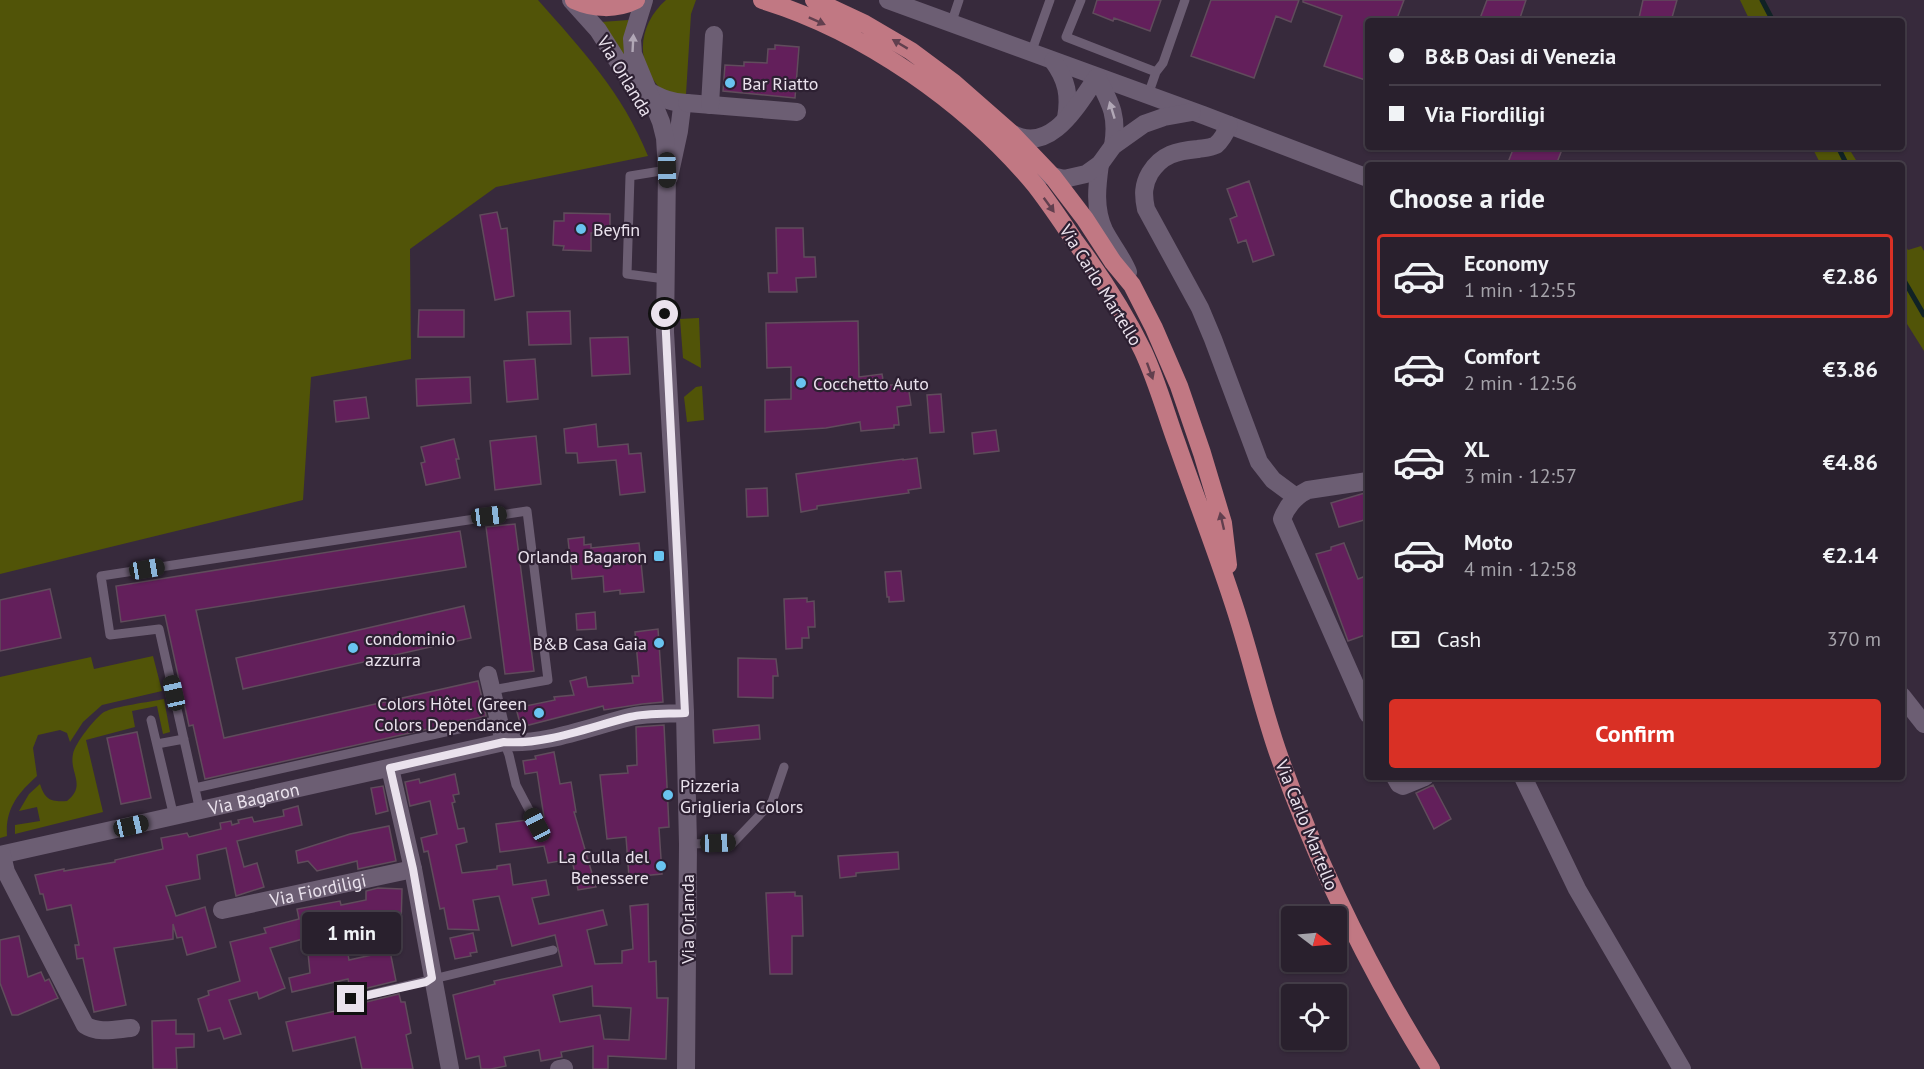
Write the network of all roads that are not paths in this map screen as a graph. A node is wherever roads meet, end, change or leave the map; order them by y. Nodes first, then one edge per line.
1 (573, 0) edge
2 (636, 0) edge
3 (644, 0) edge
4 (762, 0) edge
5 (814, 0) edge
6 (888, 0) edge
7 (959, 0) edge
8 (1050, 0) edge
9 (1080, 0) edge
10 (1185, 0) edge
11 (951, 24) junction
12 (714, 34) dead end
13 (864, 44) junction
14 (1031, 53) junction
15 (1053, 61) junction
16 (1156, 72) junction
17 (648, 91) junction
18 (1148, 95) junction
19 (687, 103) junction
20 (710, 105) junction
21 (798, 112) dead end
22 (1195, 112) junction
23 (1066, 120) junction
24 (1229, 125) junction
25 (1011, 133) junction
26 (1120, 141) junction
27 (1100, 164) junction
28 (667, 170) junction
29 (1053, 177) junction
30 (1365, 177) edge
31 (665, 279) junction
32 (1132, 285) junction
33 (1365, 481) edge
34 (1296, 497) junction
35 (1233, 600) junction
36 (490, 682) joint
37 (1905, 700) edge
38 (1365, 707) edge
39 (685, 713) junction
40 (151, 720) dead end
41 (499, 720) junction
42 (1924, 724) edge
43 (184, 739) junction
44 (504, 742) junction
45 (156, 744) junction
46 (784, 766) dead end
47 (390, 768) junction
48 (1397, 780) edge
49 (1418, 780) edge
50 (1524, 780) edge
51 (195, 788) junction
52 (200, 811) junction
53 (174, 817) junction
54 (537, 825) dead end
55 (688, 844) junction
56 (1, 855) edge
57 (413, 869) junction
58 (222, 910) dead end
59 (553, 950) dead end
60 (432, 978) junction
61 (351, 999) dead end
62 (131, 1029) dead end
63 (450, 1069) edge
64 (686, 1069) edge
65 (1431, 1069) edge
66 (1682, 1069) edge

1 - 2 main road
1 - 28 street, Via Orlanda
17 -> 3 street, Via Orlanda
4 -> 13 main road, Via Carlo Martello
25 -> 5 main road, Via Carlo Martello
6 - 11 street
7 - 11 lane
8 - 14 lane
9 - 16 lane
10 - 16 lane
11 - 14 street
12 - 20 street
13 - 29 street, Via Carlo Martello
13 -> 35 main road, Via Carlo Martello
14 - 15 street
15 - 18 street
15 - 23 street
16 - 18 lane
17 - 19 street
17 - 28 street, Via Orlanda
18 - 22 street
18 - 26 street
19 - 20 street
19 - 28 street
20 - 21 street
22 - 24 street
22 - 26 street, Via Carlo Martello
23 - 25 street
26 -> 23 street
24 - 30 street
24 - 34 street
25 - 29 main road, Via Carlo Martello
26 - 27 street, Via Carlo Martello
27 - 29 street, Via Carlo Martello
27 - 32 street, Via Carlo Martello
28 - 31 street, Via Orlanda
28 - 31 lane
29 - 32 main road, Via Carlo Martello
31 - 39 street, Via Orlanda
35 -> 32 main road, Via Carlo Martello
33 - 34 street
34 - 38 street
35 - 65 main road, Via Carlo Martello
36 - 41 street
36 - 43 lane
37 - 42 street
39 - 44 street, Via Bagaron
39 - 55 street, Via Orlanda
40 - 45 lane
41 - 44 street
41 - 51 lane
43 - 45 lane
43 - 51 lane
44 - 47 street, Via Bagaron
44 - 54 lane
45 - 53 lane
46 - 55 lane
47 - 52 street, Via Bagaron
47 - 57 street
48 - 49 street
50 - 66 street
51 - 52 lane
52 - 53 street, Via Bagaron
53 - 56 street, Via Bagaron
55 - 64 street, Via Orlanda
56 - 62 street, Via Bagaron
57 - 58 street, Via Fiordiligi
57 - 60 street
59 - 60 lane
60 - 61 lane
60 - 63 street

